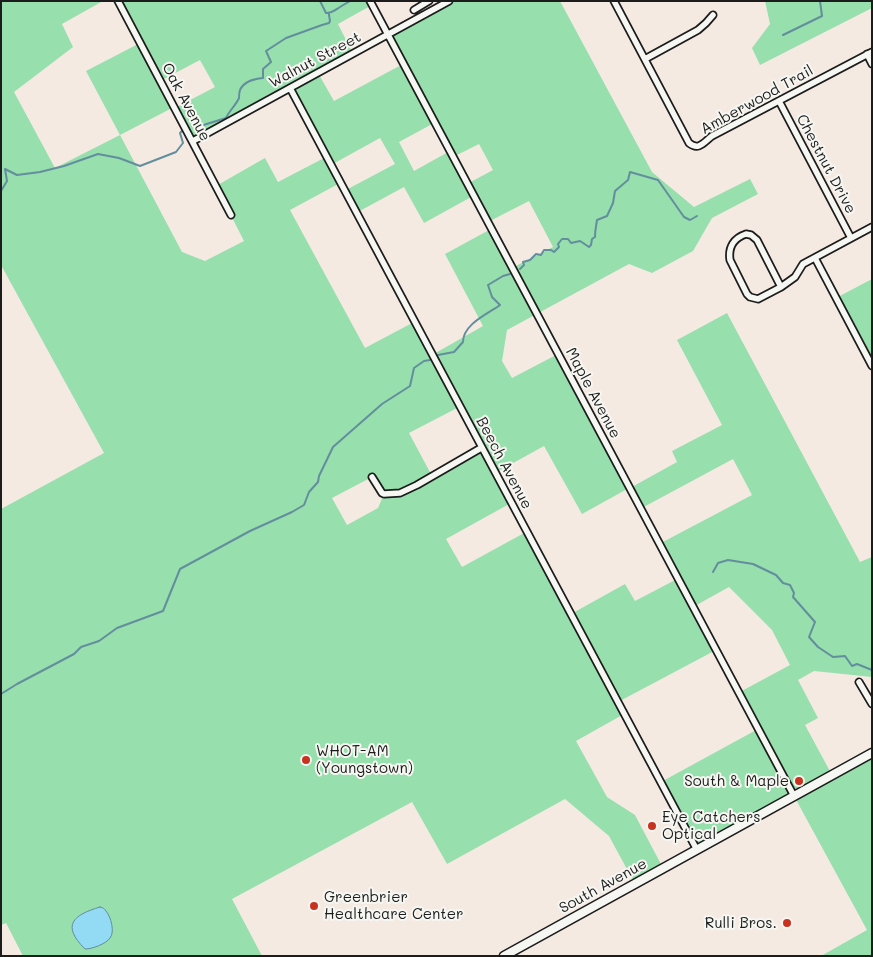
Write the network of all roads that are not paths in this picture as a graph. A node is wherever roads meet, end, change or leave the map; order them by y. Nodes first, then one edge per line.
1 (118, 1) edge
2 (370, 1) edge
3 (429, 1) edge
4 (449, 1) edge
5 (614, 1) edge
6 (414, 10) dead end
7 (713, 15) dead end
8 (388, 35) junction
9 (869, 53) edge
10 (644, 59) junction
11 (872, 64) edge
12 (290, 88) junction
13 (779, 101) junction
14 (193, 142) junction
15 (231, 214) dead end
16 (872, 227) edge
17 (851, 238) junction
18 (815, 258) junction
19 (781, 287) junction
20 (872, 366) edge
21 (481, 448) junction
22 (372, 477) dead end
23 (859, 682) dead end
24 (872, 704) edge
25 (872, 753) edge
26 (794, 796) junction
27 (697, 850) junction
28 (504, 956) edge

1 - 14 street, Oak Avenue
2 - 8 street, Maple Avenue
3 - 6 street
4 - 8 street, Walnut Street
5 - 10 street, Amberwood Trail
7 - 10 street
8 - 12 street, Walnut Street
8 - 26 street, Maple Avenue
9 - 11 street
9 - 13 street, Amberwood Trail
10 - 13 street, Amberwood Trail
12 - 14 street, Walnut Street
12 - 21 street, Beech Avenue
13 - 17 street, Chestnut Drive
14 - 15 street, Oak Avenue
16 - 17 street
17 - 18 street
18 - 19 street
18 - 20 street
19 - 19 street
21 - 22 street
21 - 27 street, Beech Avenue
23 - 24 street
25 - 26 main road, South Avenue
26 - 27 main road, South Avenue
27 - 28 main road, South Avenue

